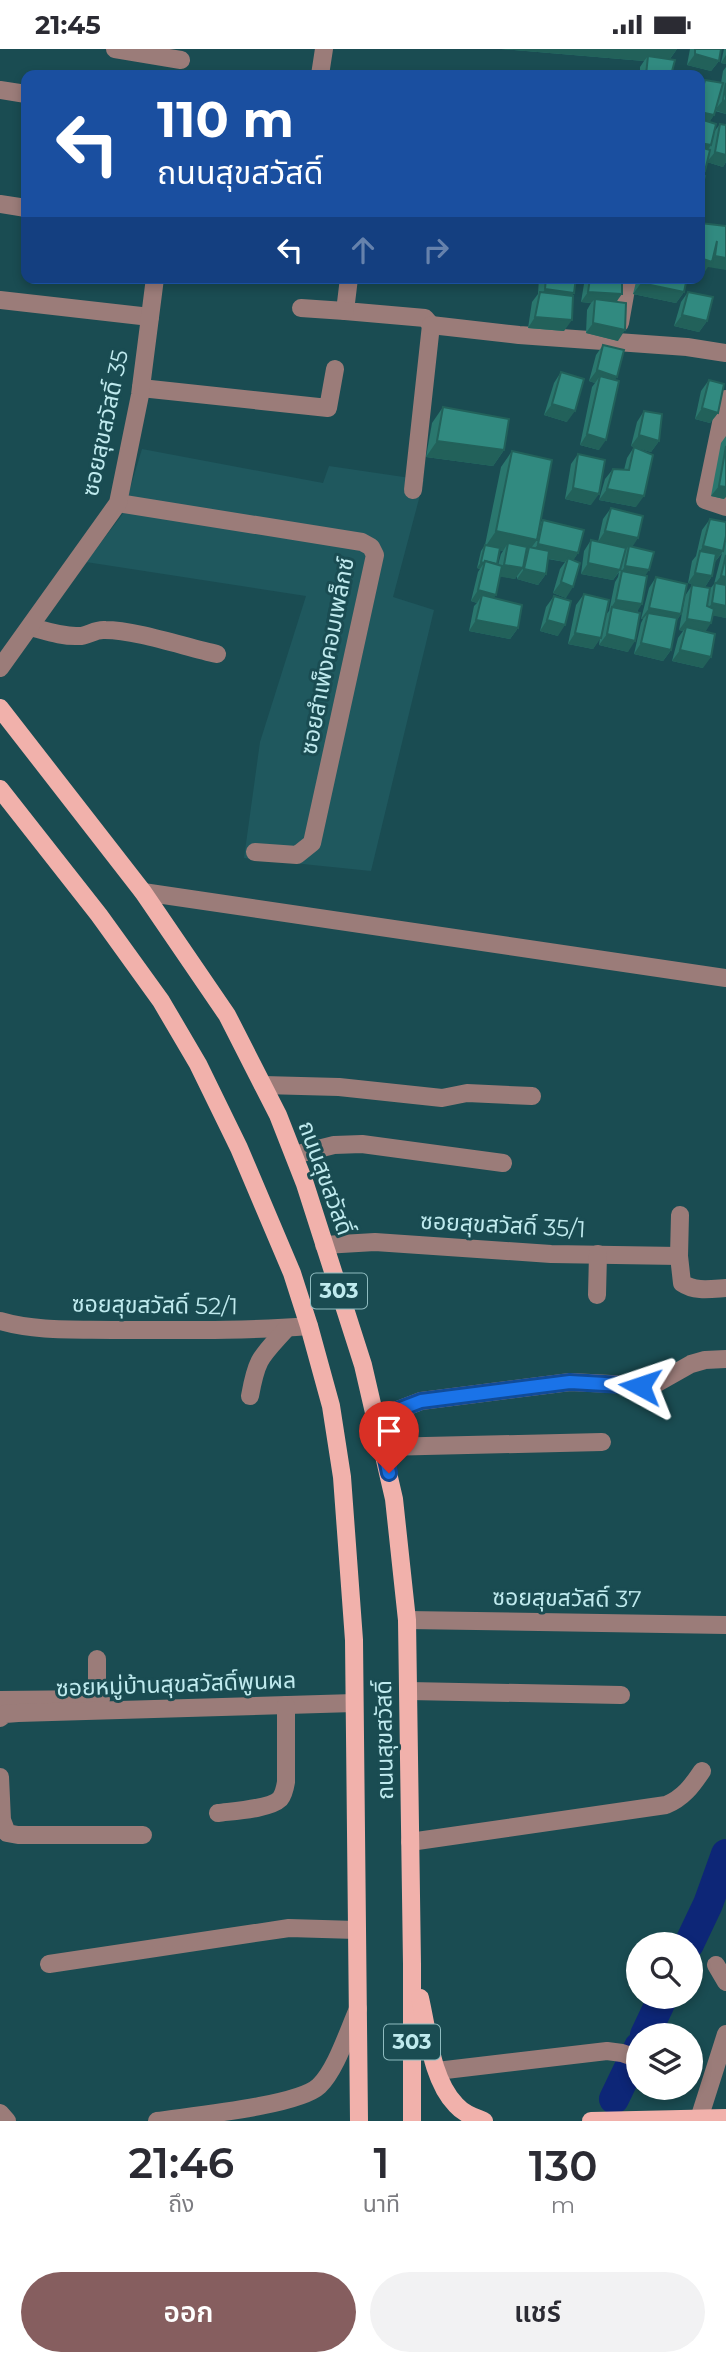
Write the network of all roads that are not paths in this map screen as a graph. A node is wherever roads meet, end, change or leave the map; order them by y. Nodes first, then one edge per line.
1 (115, 49) edge
2 (324, 49) edge
3 (181, 61) edge
4 (321, 70) edge
5 (0, 90) edge
6 (21, 93) edge
7 (0, 204) edge
8 (21, 207) edge
9 (154, 284) edge
10 (348, 284) edge
11 (627, 284) edge
12 (0, 300) edge
13 (301, 308) dead end
14 (345, 311) junction
15 (150, 317) junction
16 (431, 325) junction
17 (618, 341) junction
18 (726, 353) edge
19 (335, 369) dead end
20 (141, 388) junction
21 (726, 399) edge
22 (413, 490) dead end
23 (118, 503) junction
24 (726, 507) edge
25 (31, 627) junction
26 (217, 654) dead end
27 (0, 669) edge
28 (0, 708) edge
29 (3, 801) edge
30 (255, 852) dead end
31 (142, 892) junction
32 (726, 978) edge
33 (262, 1085) junction
34 (532, 1096) dead end
35 (294, 1155) junction
36 (503, 1163) dead end
37 (680, 1215) dead end
38 (324, 1245) junction
39 (598, 1254) junction
40 (679, 1256) junction
41 (726, 1289) edge
42 (597, 1295) dead end
43 (0, 1321) edge
44 (309, 1326) junction
45 (286, 1328) junction
46 (726, 1359) edge
47 (250, 1396) dead end
48 (377, 1418) junction
49 (602, 1442) dead end
50 (383, 1447) junction
51 (407, 1620) junction
52 (726, 1625) edge
53 (97, 1659) dead end
54 (409, 1691) junction
55 (621, 1695) dead end
56 (354, 1698) junction
57 (97, 1699) junction
58 (0, 1700) edge
59 (286, 1705) junction
60 (0, 1718) edge
61 (702, 1771) dead end
62 (0, 1777) edge
63 (218, 1813) dead end
64 (143, 1835) dead end
65 (410, 1842) junction
66 (356, 1930) junction
67 (49, 1964) dead end
68 (412, 1964) junction
69 (716, 1965) dead end
70 (726, 1982) edge
71 (358, 2009) junction
72 (726, 2034) edge
73 (626, 2055) edge
74 (437, 2071) junction
75 (704, 2101) joint
76 (0, 2113) edge
77 (726, 2118) edge
78 (699, 2119) junction
79 (7, 2121) edge
80 (157, 2121) edge
81 (359, 2121) edge
82 (412, 2121) edge
83 (484, 2121) edge
84 (591, 2121) edge
85 (626, 2121) edge

1 - 3 street
2 - 4 street
5 - 6 street
7 - 8 street
9 - 15 street, ซอยสุขสวัสดิ์ 35
10 - 14 street
11 - 17 street
12 - 15 street
13 - 14 street
14 - 16 street
15 - 20 street, ซอยสุขสวัสดิ์ 35
16 - 17 street
16 - 22 street
17 - 18 street
19 - 20 street
20 - 23 street, ซอยสุขสวัสดิ์ 35
21 - 24 street
23 - 25 street, ซอยสุขสวัสดิ์ 35
23 - 30 street, ซอยสำเพ็งคอมเพล็กซ์
25 - 26 street
25 - 27 street, ซอยสุขสวัสดิ์ 35
28 - 31 main road, ถนนสุขสวัสดิ์ / 303
29 - 44 main road, ถนนสุขสวัสดิ์ / 303
31 - 32 street
31 - 33 main road, ถนนสุขสวัสดิ์ / 303
33 - 34 street
33 - 35 main road, ถนนสุขสวัสดิ์ / 303
35 - 36 street
35 - 38 main road, ถนนสุขสวัสดิ์ / 303
37 - 40 street
38 - 39 street, ซอยสุขสวัสดิ์ 35/1
38 - 48 main road, ถนนสุขสวัสดิ์ / 303
39 - 40 street, ซอยสุขสวัสดิ์ 35/1
39 - 42 street
40 - 41 street
43 - 45 street, ซอยสุขสวัสดิ์ 52/1
44 - 45 street, ซอยสุขสวัสดิ์ 52/1
44 - 56 main road, ถนนสุขสวัสดิ์ / 303
45 - 47 street
46 - 48 street
48 - 50 main road, ถนนสุขสวัสดิ์ / 303
49 - 50 street
50 - 51 main road, ถนนสุขสวัสดิ์ / 303
51 - 52 street, ซอยสุขสวัสดิ์ 37
51 - 54 main road, ถนนสุขสวัสดิ์ / 303
53 - 57 street
54 - 55 street
54 - 65 main road, ถนนสุขสวัสดิ์ / 303
56 - 57 street
56 - 59 street, ซอยหมู่บ้านสุขสวัสดิ์พูนผล
56 - 66 main road, ถนนสุขสวัสดิ์ / 303
57 - 58 street
59 - 60 street, ซอยหมู่บ้านสุขสวัสดิ์พูนผล
59 - 63 street
61 - 65 street
62 - 64 street
65 - 68 main road, ถนนสุขสวัสดิ์ / 303
66 - 67 street
66 - 71 main road, ถนนสุขสวัสดิ์ / 303
68 - 74 main road
68 - 82 main road, ถนนสุขสวัสดิ์ / 303
69 - 70 street
71 - 80 street
71 - 81 main road, ถนนสุขสวัสดิ์ / 303
72 - 75 street
73 - 74 street
74 - 83 main road
75 - 78 street
76 - 79 street
77 - 78 main road
78 - 85 main road
84 - 85 main road

